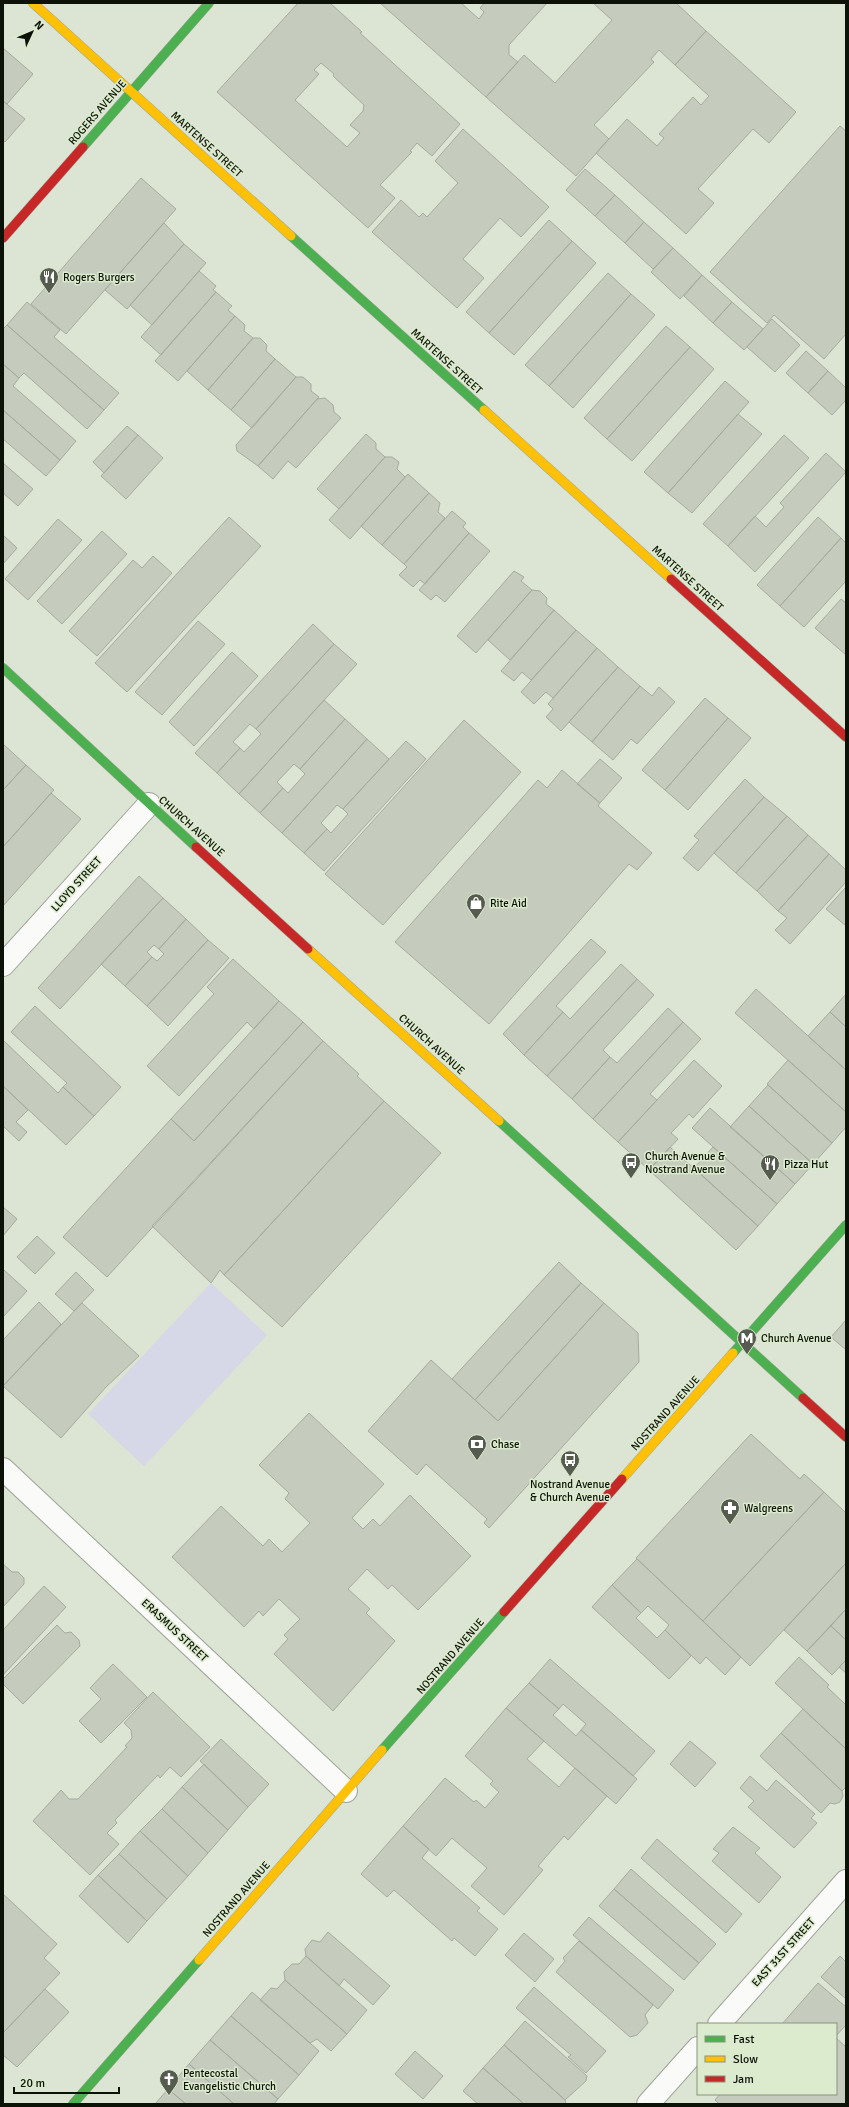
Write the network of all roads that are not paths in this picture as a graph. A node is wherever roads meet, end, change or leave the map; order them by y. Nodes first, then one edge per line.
1 (33, 3) edge
2 (209, 3) edge
3 (131, 91) junction
4 (3, 238) edge
5 (3, 668) edge
6 (846, 737) edge
7 (150, 804) junction
8 (3, 965) edge
9 (846, 1225) edge
10 (743, 1342) junction
11 (846, 1437) edge
12 (3, 1469) edge
13 (346, 1791) junction
14 (846, 1881) edge
15 (720, 2023) edge
16 (697, 2049) edge
17 (73, 2104) edge
18 (648, 2104) edge

1 - 3 main road, MARTENSE STREET
2 - 3 main road, ROGERS AVENUE
3 - 4 main road, ROGERS AVENUE
3 - 6 main road, MARTENSE STREET
5 - 7 main road, CHURCH AVENUE
7 - 8 street, LLOYD STREET
7 - 10 main road, CHURCH AVENUE
9 - 10 main road, NOSTRAND AVENUE
10 - 11 main road, CHURCH AVENUE
10 - 13 main road, NOSTRAND AVENUE
12 - 13 street, ERASMUS STREET
13 - 17 main road, NOSTRAND AVENUE
14 - 15 street, EAST 31ST STREET
16 - 18 street

